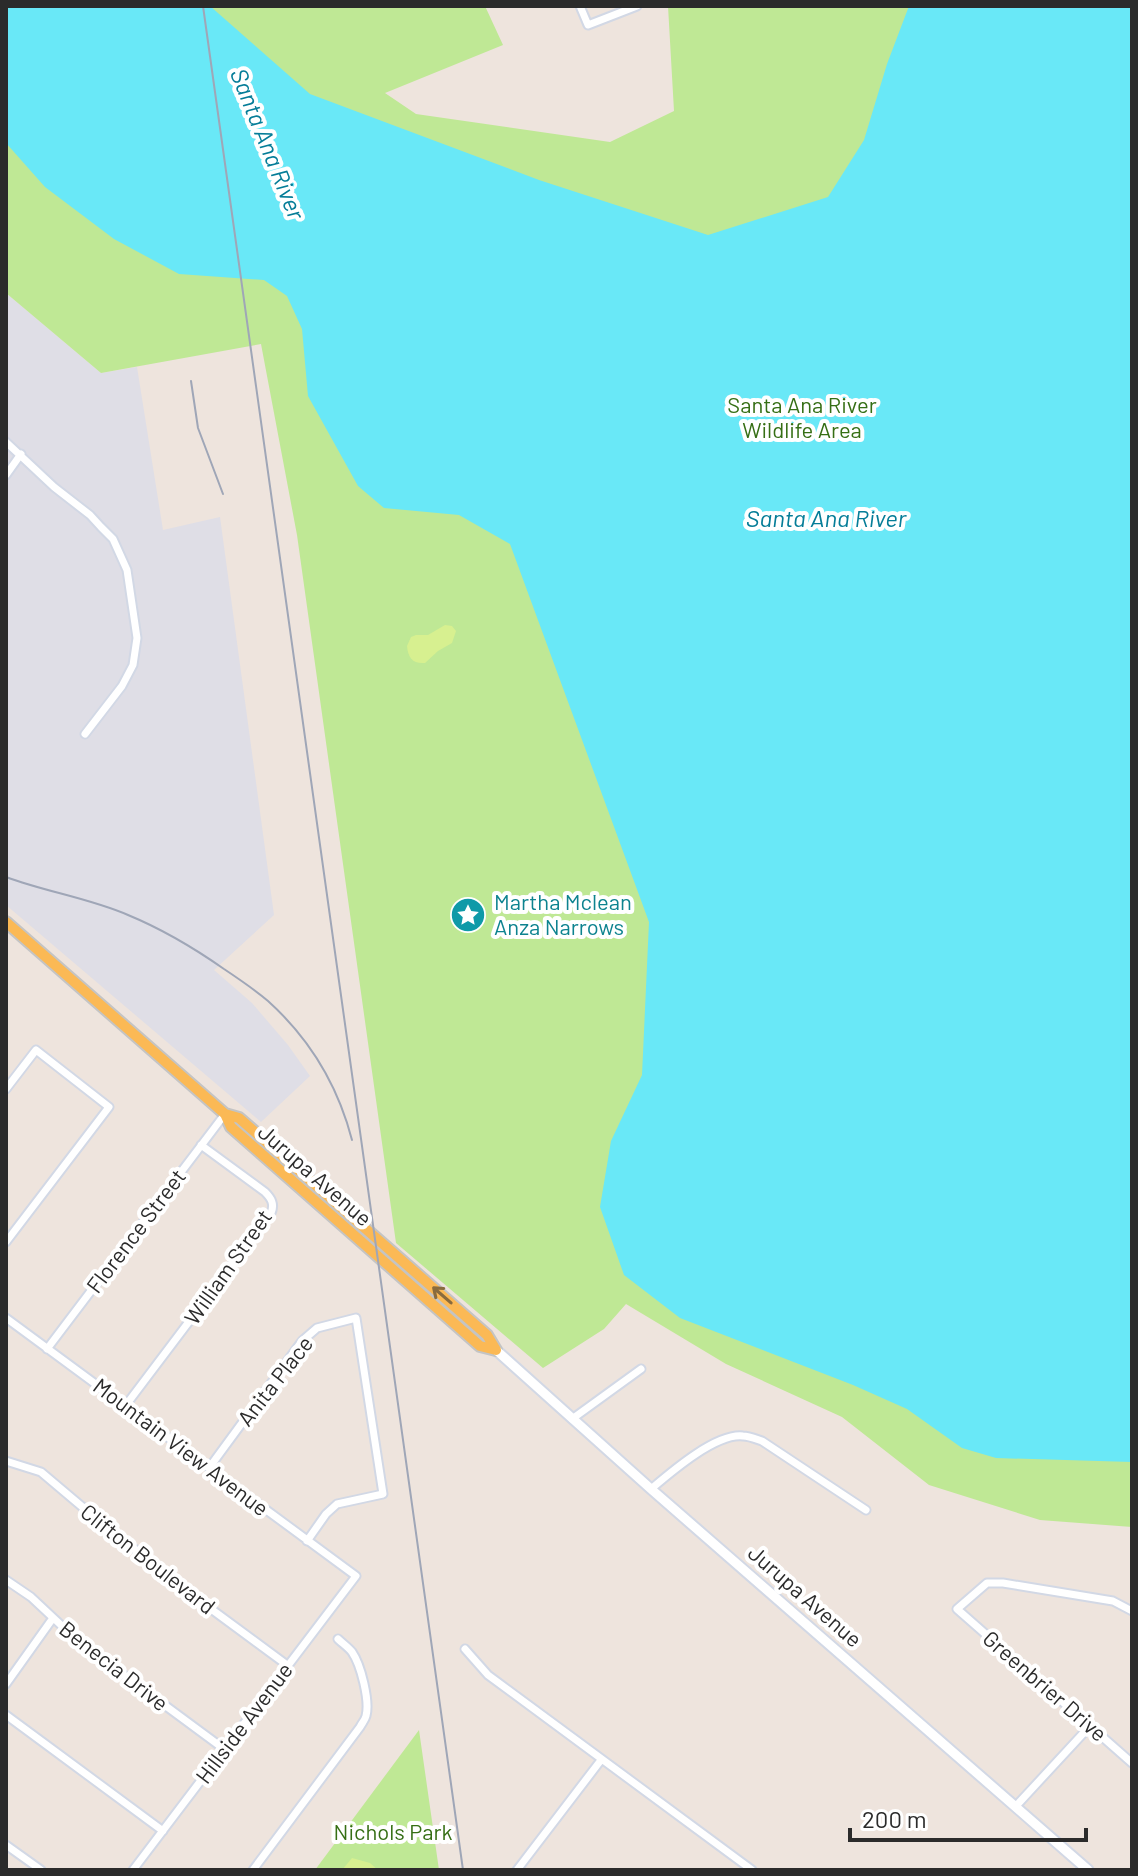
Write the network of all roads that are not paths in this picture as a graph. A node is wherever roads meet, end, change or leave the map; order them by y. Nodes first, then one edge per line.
1 (580, 6) edge
2 (637, 6) edge
3 (6, 442) edge
4 (21, 454) junction
5 (6, 475) edge
6 (85, 734) dead end
7 (6, 922) edge
8 (6, 1089) edge
9 (225, 1114) junction
10 (201, 1145) junction
11 (6, 1242) edge
12 (6, 1318) edge
13 (47, 1349) junction
14 (496, 1350) joint
15 (641, 1369) dead end
16 (126, 1405) junction
17 (572, 1419) junction
18 (6, 1461) edge
19 (209, 1468) junction
20 (651, 1489) junction
21 (866, 1510) dead end
22 (307, 1541) junction
23 (356, 1576) joint
24 (6, 1580) edge
25 (1132, 1611) edge
26 (53, 1618) junction
27 (338, 1639) dead end
28 (465, 1649) dead end
29 (287, 1665) junction
30 (6, 1684) edge
31 (6, 1715) edge
32 (1090, 1726) junction
33 (224, 1749) junction
34 (601, 1760) junction
35 (1132, 1763) edge
36 (1016, 1806) junction
37 (163, 1831) junction
38 (6, 1845) edge
39 (41, 1870) edge
40 (133, 1870) edge
41 (253, 1870) edge
42 (517, 1870) edge
43 (752, 1870) edge
44 (1088, 1870) edge

1 - 2 street
3 - 4 street
4 - 5 street
4 - 6 street
7 - 9 main road, Jurupa Avenue
8 - 11 street
9 - 10 street, Florence Street
9 - 14 main road, Jurupa Avenue
10 - 13 street, Florence Street
10 - 16 street, William Street
12 - 13 street, Mountain View Avenue
13 - 16 street, Mountain View Avenue
14 - 17 main road, Jurupa Avenue
15 - 17 street
16 - 19 street, Mountain View Avenue
17 - 20 main road, Jurupa Avenue
18 - 29 street, Clifton Boulevard
19 - 22 street, Mountain View Avenue
19 - 22 street, Anita Place
20 - 21 street
20 - 36 main road, Jurupa Avenue
22 - 23 street, Mountain View Avenue
23 - 29 street, Hillside Avenue
24 - 26 street, Benecia Drive
25 - 32 street, Greenbrier Drive
26 - 30 street
26 - 33 street, Benecia Drive
27 - 41 street
28 - 34 street
29 - 33 street, Hillside Avenue
31 - 37 street
32 - 35 street, Greenbrier Drive
32 - 36 street
33 - 37 street, Hillside Avenue
34 - 42 street
34 - 43 street
36 - 44 main road, Jurupa Avenue
37 - 40 street, Hillside Avenue
38 - 39 street

